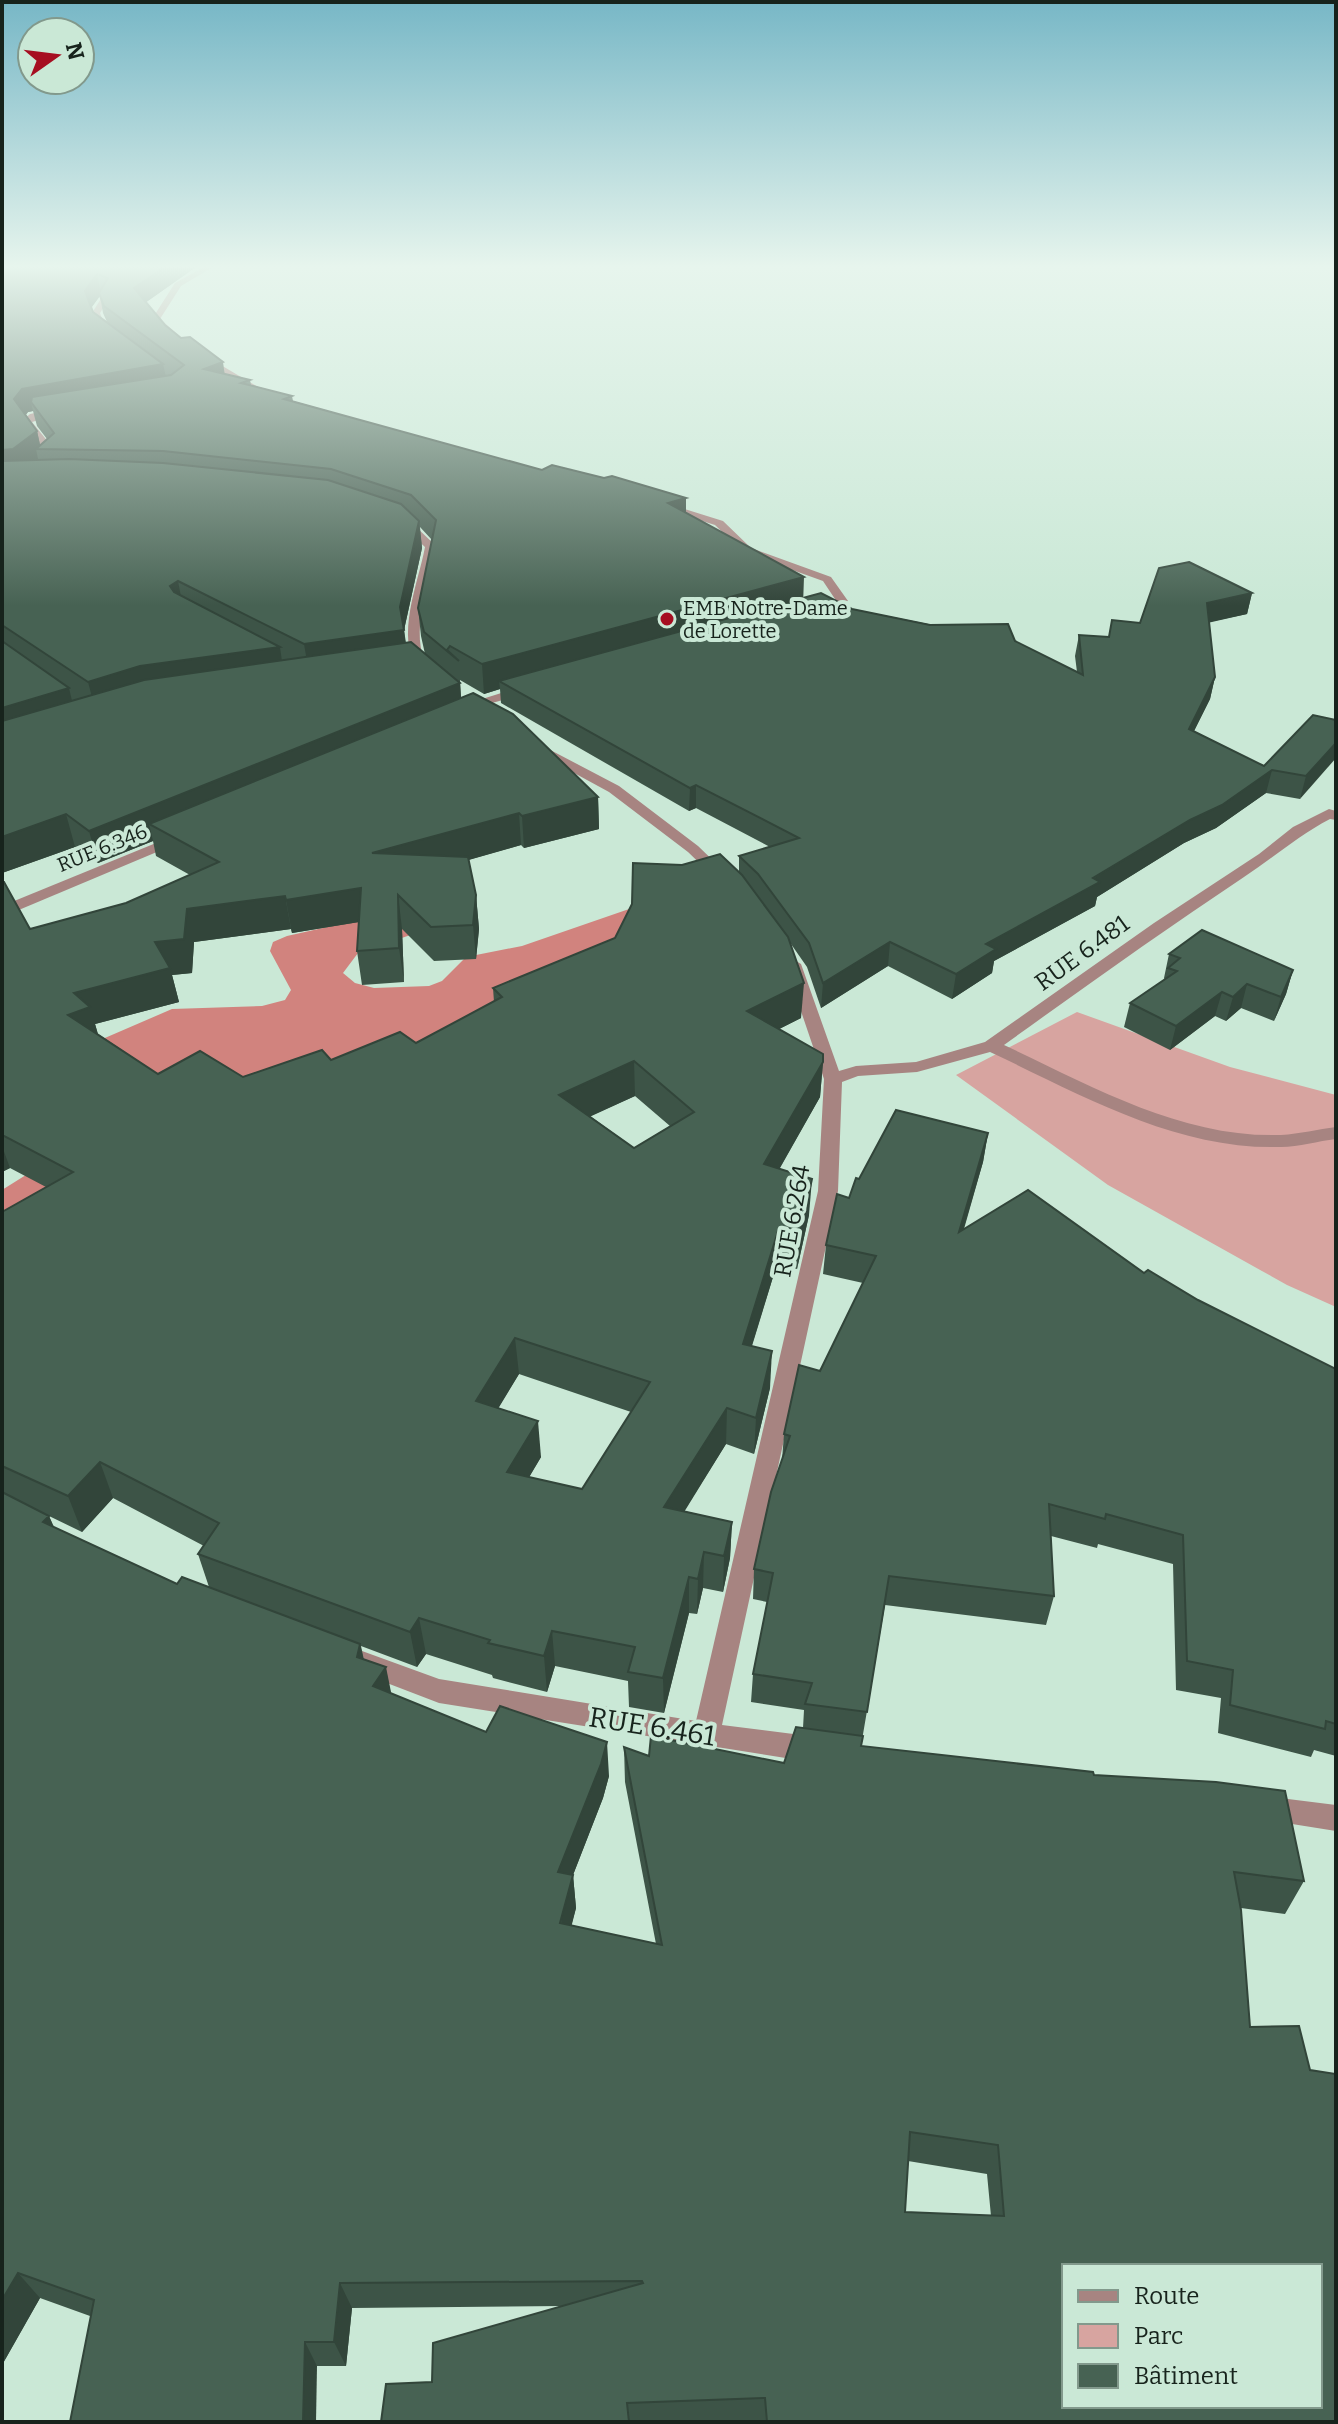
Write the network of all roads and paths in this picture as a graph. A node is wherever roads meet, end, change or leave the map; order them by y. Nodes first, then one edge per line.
1 (242, 380) edge
2 (263, 393) edge
3 (73, 409) edge
4 (38, 468) edge
5 (646, 500) edge
6 (394, 521) edge
7 (797, 614) edge
8 (417, 667) edge
9 (542, 685) edge
10 (466, 710) edge
11 (518, 737) edge
12 (1336, 816) edge
13 (198, 830) edge
14 (737, 892) edge
15 (8, 909) edge
16 (781, 947) edge
17 (991, 1046) junction
18 (833, 1079) junction
19 (1336, 1133) edge
20 (337, 1652) edge
21 (706, 1735) junction
22 (848, 1754) edge
23 (1242, 1806) edge
24 (1336, 1818) edge

1 - 2 street
3 - 4 street
5 - 7 street
6 - 8 street
9 - 10 street
11 - 14 street
12 - 17 street, RUE 6.481
13 - 15 street, RUE 6.346
16 - 18 street, RUE 6.264
17 - 18 street, RUE 6.481
17 - 19 street
18 - 21 street, RUE 6.264
20 - 21 street, RUE 6.461
21 - 22 street, RUE 6.461
23 - 24 street

